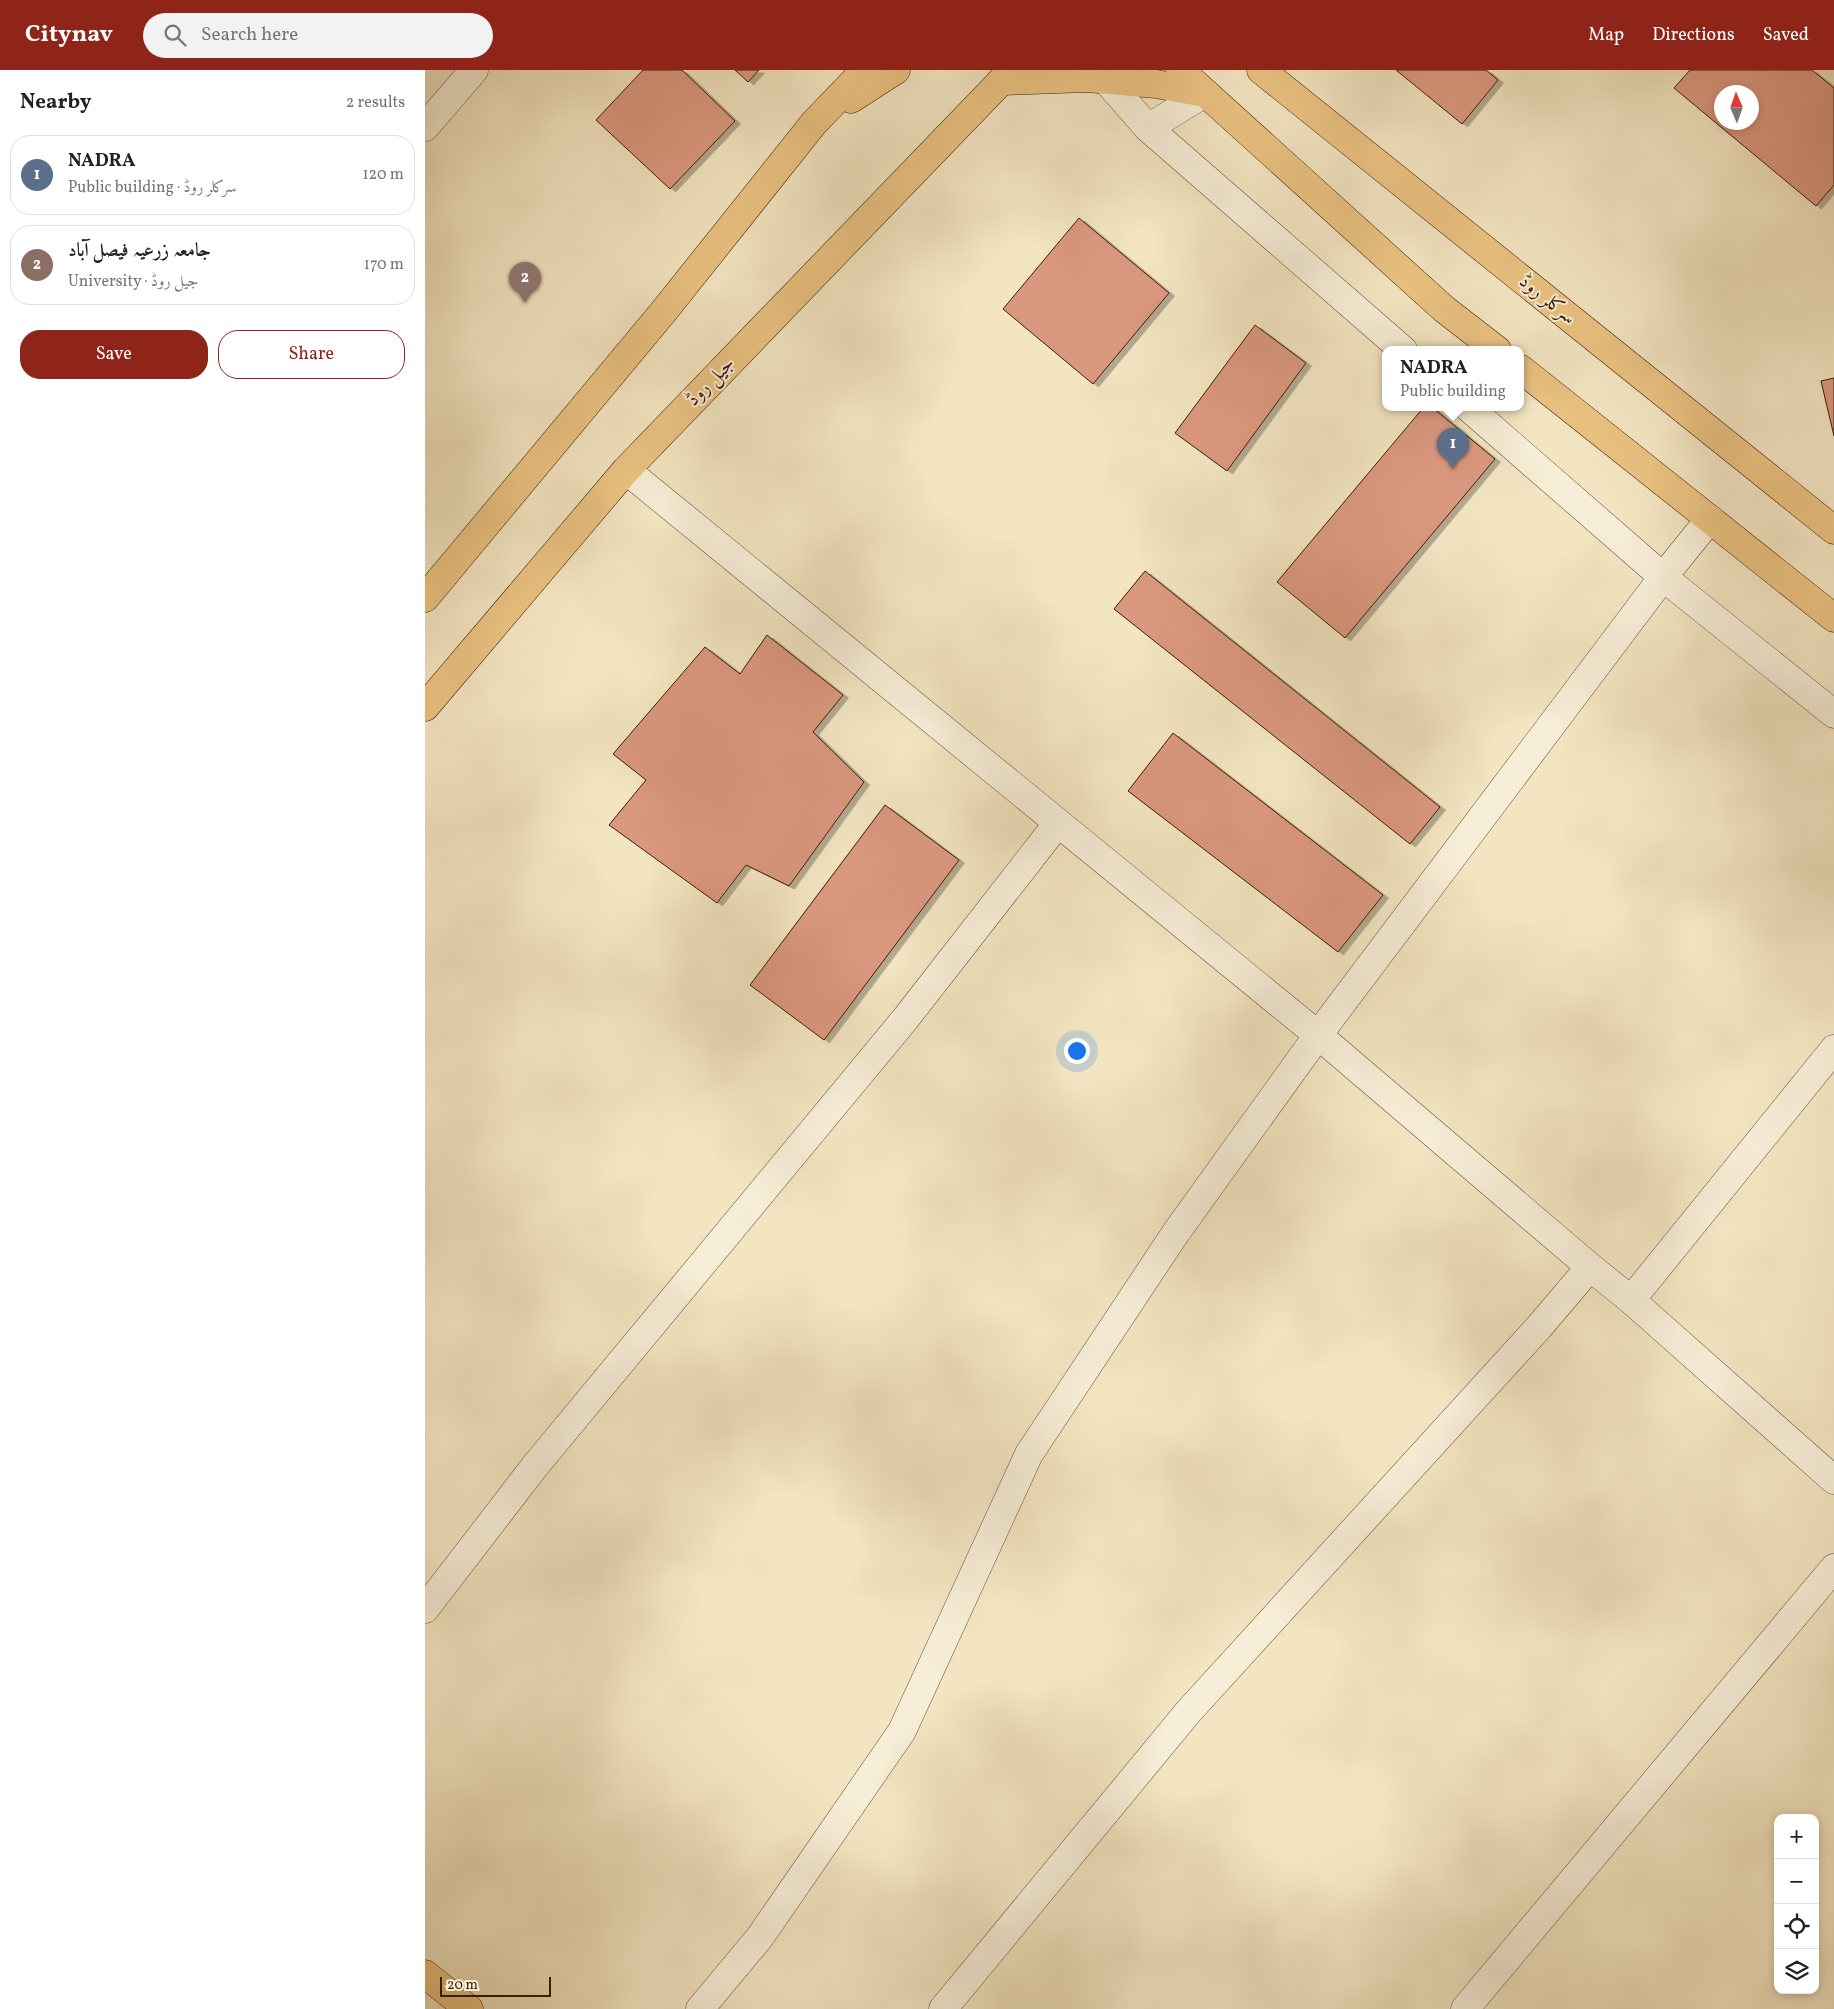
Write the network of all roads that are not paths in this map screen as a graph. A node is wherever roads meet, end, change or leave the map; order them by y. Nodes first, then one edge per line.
1 (474, 70) edge
2 (865, 70) edge
3 (896, 70) edge
4 (1180, 70) edge
5 (1261, 70) edge
6 (1006, 76) edge
7 (1106, 80) junction
8 (1205, 93) junction
9 (814, 123) junction
10 (425, 127) edge
11 (1148, 128) junction
12 (1398, 346) edge
13 (1492, 346) edge
14 (1524, 371) edge
15 (1472, 411) edge
16 (626, 470) junction
17 (1710, 520) junction
18 (1834, 530) edge
19 (1663, 577) junction
20 (425, 598) edge
21 (1834, 618) edge
22 (425, 707) edge
23 (1834, 714) edge
24 (1058, 823) junction
25 (1318, 1035) junction
26 (1834, 1049) edge
27 (1590, 1267) junction
28 (1631, 1300) junction
29 (1834, 1480) edge
30 (1834, 1568) edge
31 (425, 1609) edge
32 (425, 1974) edge
33 (469, 2009) edge
34 (700, 2009) edge
35 (943, 2009) edge
36 (1465, 2009) edge

1 - 10 street
2 - 9 main road
3 - 9 main road
4 - 8 main road
5 - 18 main road, سرکلر روڈ
6 - 7 main road
6 - 16 main road, جیل روڈ
7 - 8 main road
7 - 11 street
8 - 11 street
8 - 13 main road
9 - 20 main road
11 - 12 street
14 - 17 main road
15 - 19 street
16 - 22 main road, جیل روڈ
16 - 24 street
17 - 19 street
17 - 21 main road
19 - 23 street
19 - 25 street
24 - 25 street
24 - 31 street
25 - 27 street
25 - 34 street
26 - 28 street
27 - 28 street
27 - 35 street
28 - 29 street
30 - 36 street
32 - 33 main road

